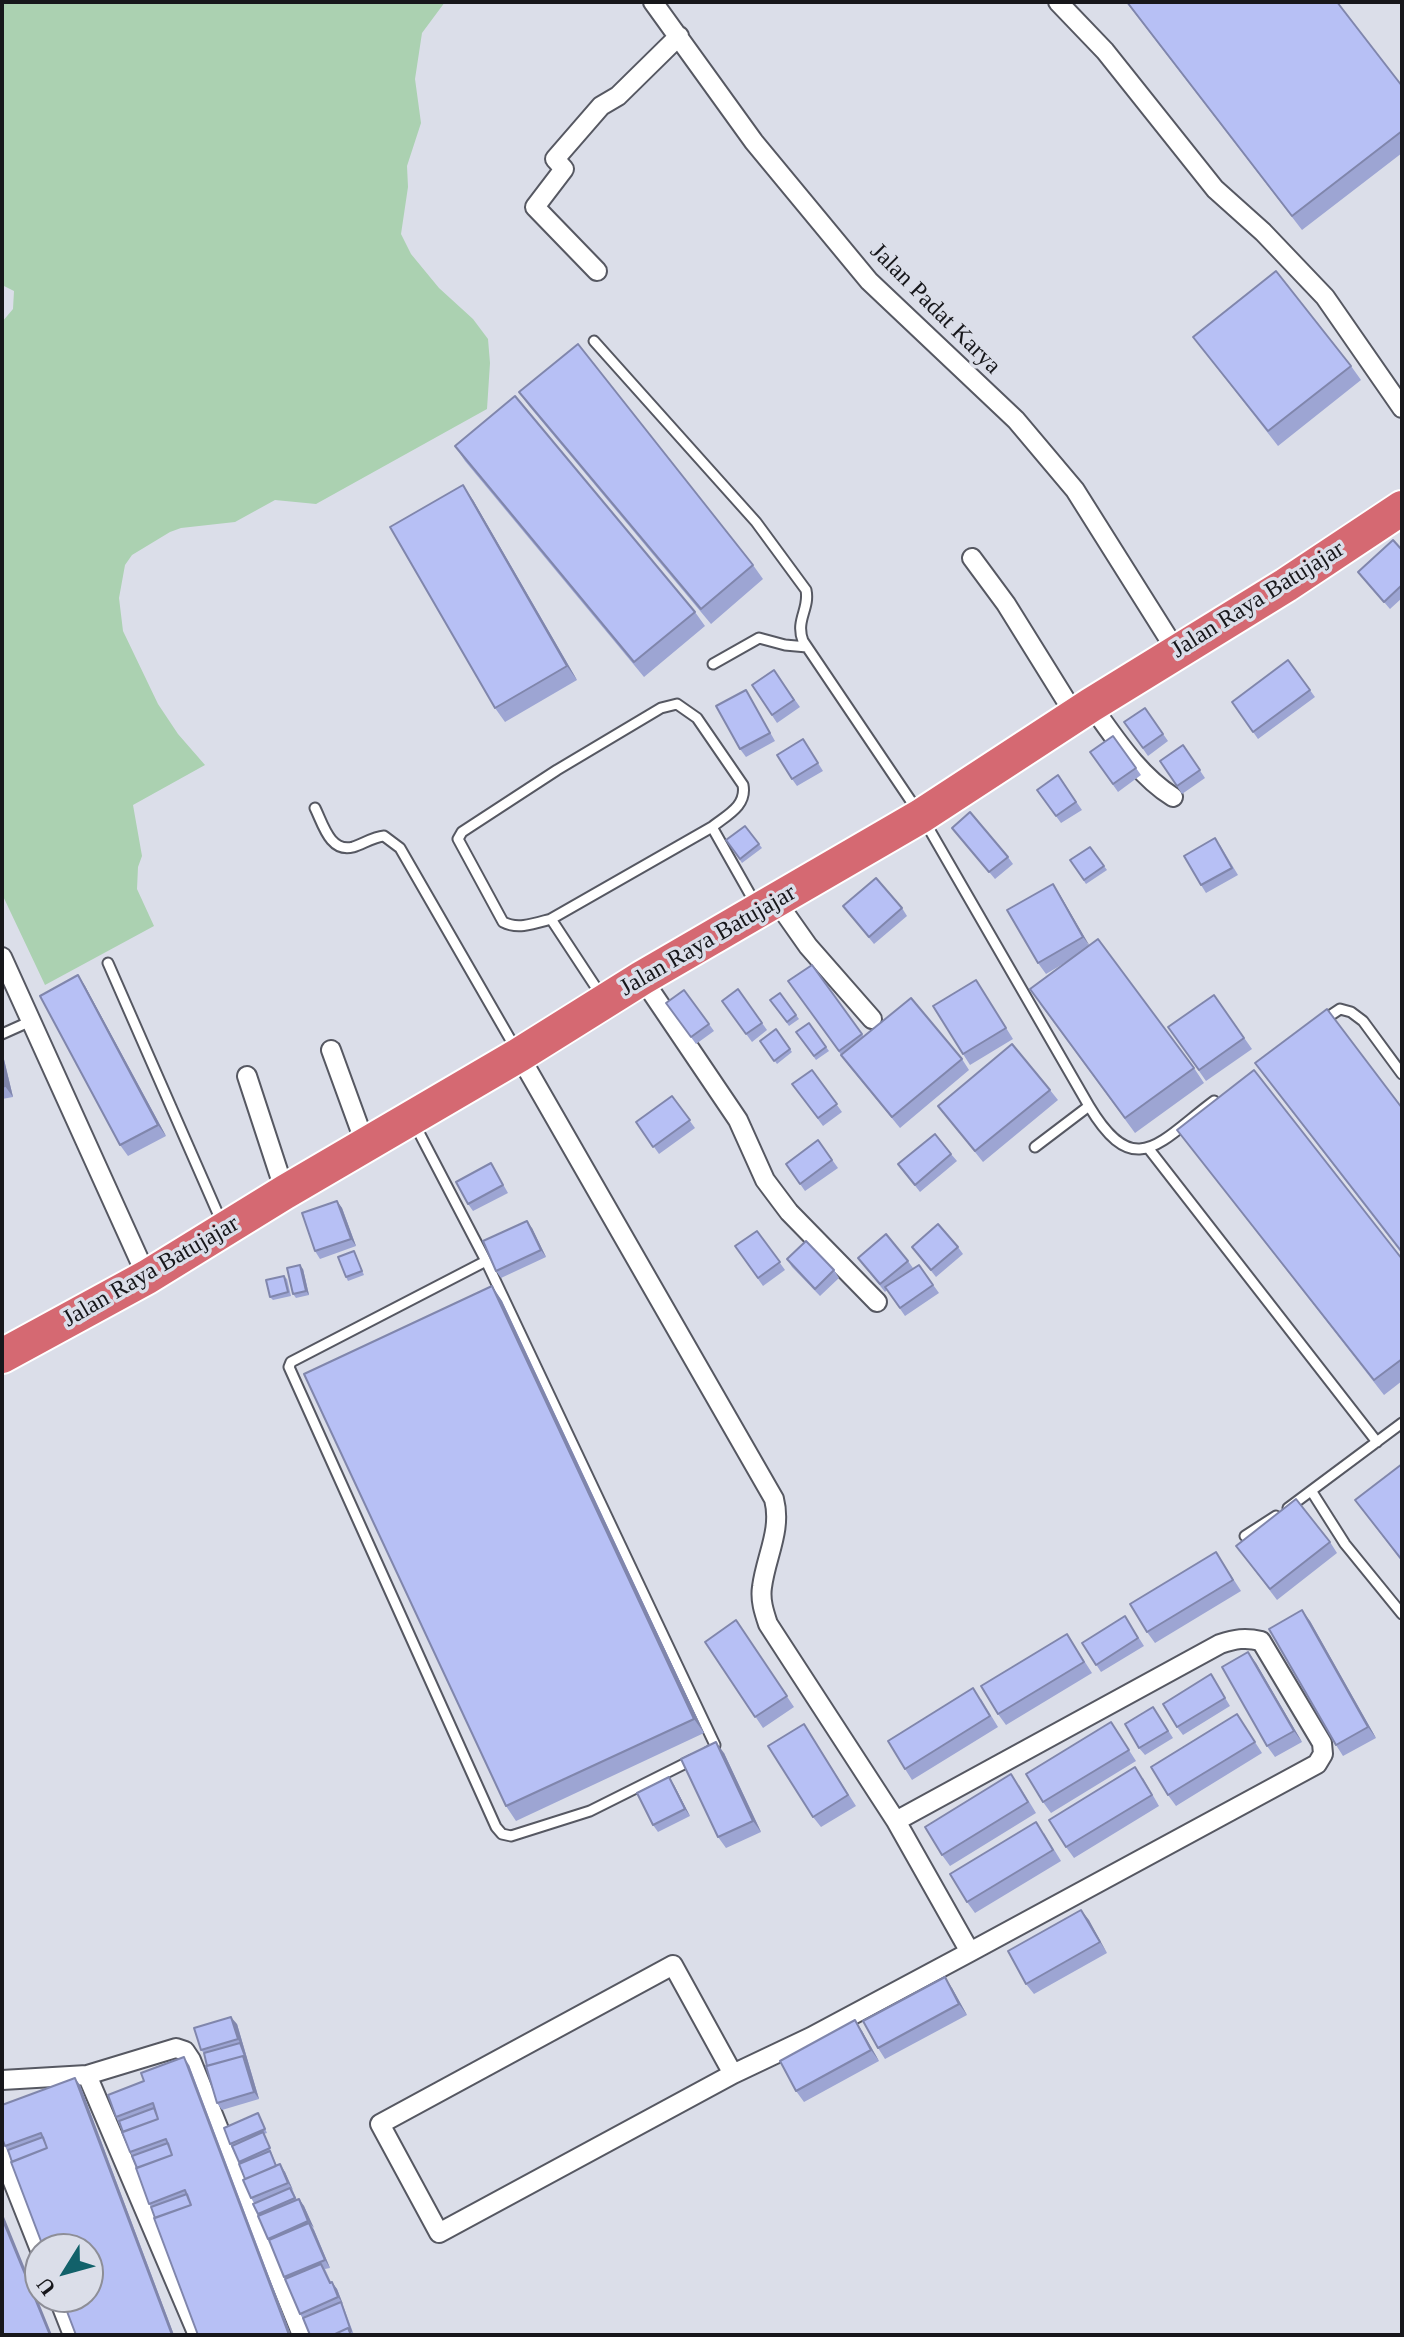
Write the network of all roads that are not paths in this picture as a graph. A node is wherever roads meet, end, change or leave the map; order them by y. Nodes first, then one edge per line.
1 (653, 2) edge
2 (1058, 2) edge
3 (679, 36) junction
4 (597, 271) dead end
5 (594, 341) dead end
6 (1402, 408) edge
7 (1402, 508) edge
8 (972, 558) dead end
9 (807, 647) junction
10 (1177, 652) junction
11 (713, 664) dead end
12 (1083, 710) junction
13 (1173, 797) edge
14 (315, 808) dead end
15 (921, 816) junction
16 (712, 827) junction
17 (768, 906) junction
18 (551, 919) junction
19 (2, 957) edge
20 (108, 963) dead end
21 (642, 978) junction
22 (605, 1001) junction
23 (872, 1019) dead end
24 (31, 1021) junction
25 (1310, 1030) edge
26 (2, 1034) edge
27 (331, 1050) dead end
28 (519, 1055) junction
29 (1402, 1074) edge
30 (247, 1076) dead end
31 (1223, 1094) edge
32 (1089, 1106) junction
33 (412, 1118) junction
34 (366, 1146) junction
35 (1035, 1147) dead end
36 (1149, 1149) junction
37 (285, 1192) junction
38 (225, 1230) junction
39 (486, 1261) junction
40 (147, 1277) junction
41 (877, 1302) dead end
42 (2, 1356) edge
43 (1402, 1423) edge
44 (1377, 1442) junction
45 (1312, 1492) junction
46 (1245, 1536) edge
47 (1402, 1614) edge
48 (896, 1821) junction
49 (970, 1952) junction
50 (733, 2074) junction
51 (87, 2075) junction
52 (2, 2080) edge
53 (2, 2154) edge
54 (33, 2233) edge
55 (64, 2313) edge
56 (73, 2335) edge
57 (198, 2335) edge
58 (302, 2335) edge

1 - 3 street, Jalan Padat Karya
2 - 6 street
3 - 4 street
3 - 10 street, Jalan Padat Karya
5 - 9 lane
7 - 10 highway, Jalan Raya Batujajar
8 - 12 street
9 - 11 lane
9 - 15 lane
10 - 12 highway, Jalan Raya Batujajar
12 - 13 street
12 - 15 highway, Jalan Raya Batujajar
14 - 28 lane
15 - 17 highway, Jalan Raya Batujajar
15 - 32 lane
16 - 17 lane
16 - 18 lane
16 - 18 lane
17 - 21 highway, Jalan Raya Batujajar
17 - 23 street
18 - 22 lane
19 - 24 street
20 - 38 lane
21 - 22 highway, Jalan Raya Batujajar
21 - 41 street
22 - 28 highway, Jalan Raya Batujajar
24 - 26 lane
24 - 40 street
25 - 29 lane
27 - 34 street
28 - 33 highway, Jalan Raya Batujajar
28 - 48 street
30 - 37 street
31 - 36 lane
32 - 35 lane
32 - 36 lane
33 - 34 highway, Jalan Raya Batujajar
33 - 39 lane
34 - 37 highway, Jalan Raya Batujajar
36 - 44 lane
37 - 38 highway, Jalan Raya Batujajar
38 - 40 highway, Jalan Raya Batujajar
39 - 39 lane
40 - 42 highway, Jalan Raya Batujajar
43 - 44 lane
44 - 45 lane
45 - 46 lane
45 - 47 lane
48 - 49 street
48 - 49 street
49 - 50 street
50 - 50 street
51 - 52 street
51 - 57 street
51 - 58 street
53 - 54 street
55 - 56 street

